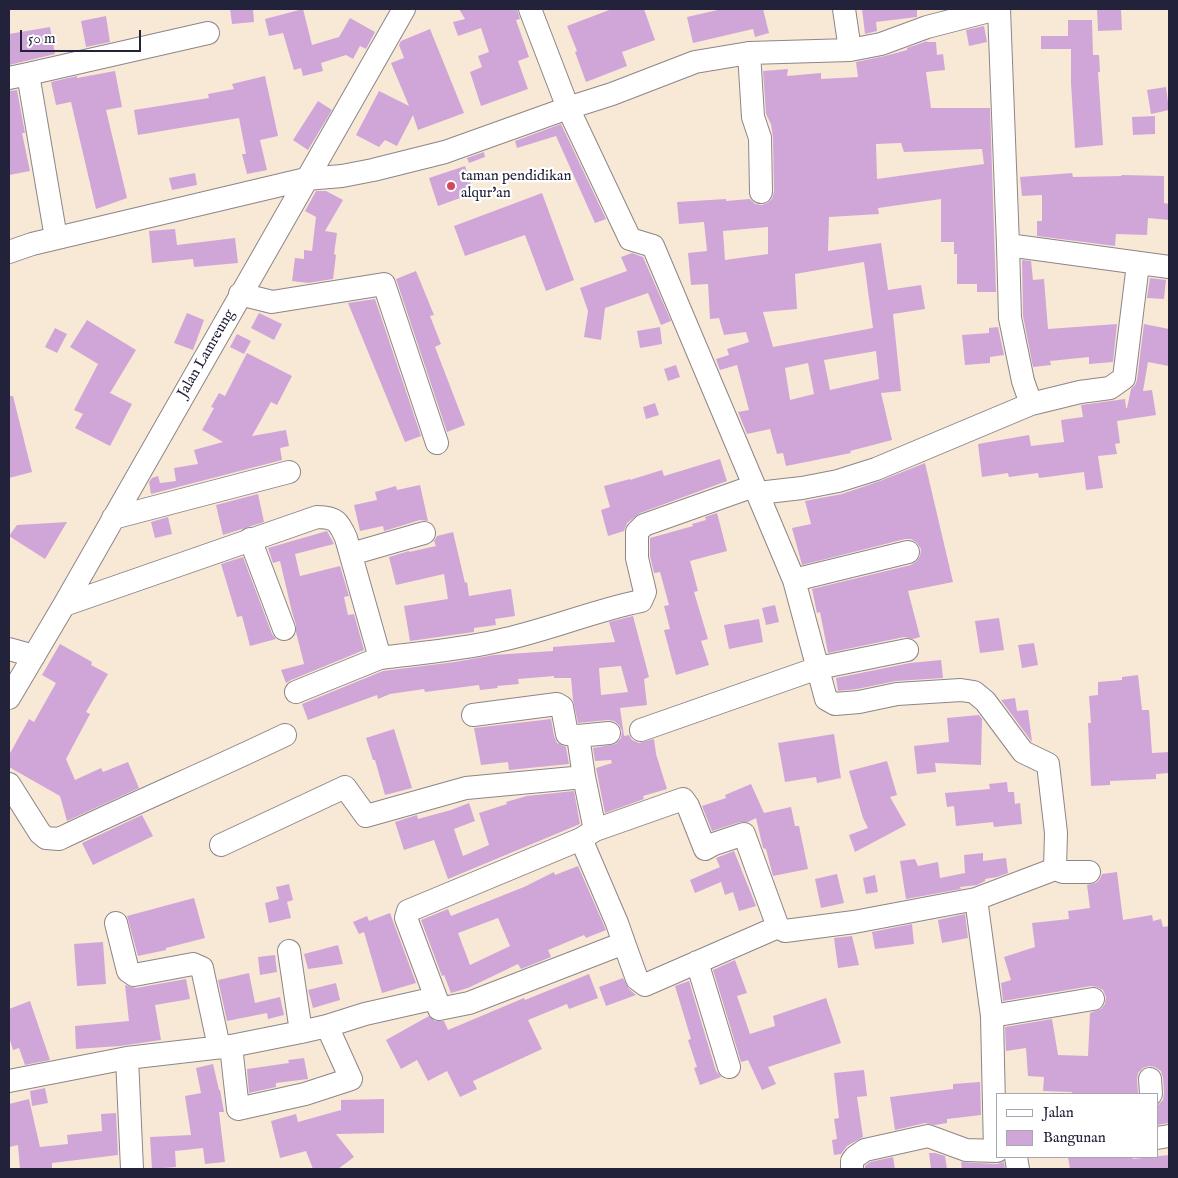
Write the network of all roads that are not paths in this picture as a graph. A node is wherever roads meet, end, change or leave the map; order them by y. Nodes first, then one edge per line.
1 (404, 9) edge
2 (530, 9) edge
3 (844, 9) edge
4 (998, 9) edge
5 (208, 33) dead end
6 (850, 50) junction
7 (749, 53) junction
8 (19, 76) edge
9 (568, 108) junction
10 (306, 179) junction
11 (762, 192) dead end
12 (56, 238) junction
13 (1008, 245) junction
14 (9, 252) edge
15 (1138, 264) junction
16 (1169, 267) edge
17 (240, 294) junction
18 (1031, 404) junction
19 (437, 443) dead end
20 (289, 472) dead end
21 (756, 489) junction
22 (113, 518) junction
23 (424, 533) dead end
24 (250, 539) junction
25 (908, 552) dead end
26 (351, 554) junction
27 (794, 580) junction
28 (64, 605) junction
29 (284, 629) dead end
30 (9, 649) edge
31 (907, 650) dead end
32 (34, 656) junction
33 (380, 658) junction
34 (818, 668) junction
35 (296, 692) dead end
36 (9, 698) edge
37 (473, 716) dead end
38 (641, 730) dead end
39 (609, 733) dead end
40 (285, 735) dead end
41 (578, 736) junction
42 (584, 777) junction
43 (9, 784) edge
44 (588, 835) junction
45 (220, 845) dead end
46 (1055, 869) junction
47 (1089, 872) dead end
48 (976, 899) junction
49 (116, 923) dead end
50 (778, 927) junction
51 (624, 942) junction
52 (289, 951) dead end
53 (697, 962) junction
54 (436, 998) junction
55 (1093, 999) dead end
56 (992, 1016) junction
57 (327, 1026) junction
58 (301, 1032) junction
59 (225, 1046) junction
60 (127, 1058) junction
61 (728, 1067) dead end
62 (9, 1081) edge
63 (996, 1151) edge
64 (132, 1169) edge
65 (852, 1169) edge

1 - 10 street, Jalan Lamreung
2 - 9 street
3 - 6 street
4 - 6 street
4 - 13 street
5 - 8 street
6 - 7 street
7 - 9 street
7 - 11 street
8 - 12 street
9 - 10 street
9 - 21 street
10 - 12 street
10 - 17 street, Jalan Lamreung
12 - 14 street
13 - 15 street
13 - 18 street
15 - 16 street
15 - 18 street
17 - 19 street
17 - 22 street, Jalan Lamreung
18 - 21 street
20 - 22 street
21 - 27 street
21 - 33 street
22 - 28 street, Jalan Lamreung
23 - 26 street
24 - 26 street
24 - 28 street
24 - 29 street
25 - 27 street
26 - 33 street
27 - 34 street
28 - 32 street, Jalan Lamreung
30 - 32 street
31 - 34 street
32 - 36 street, Jalan Lamreung
33 - 35 street
34 - 38 street
34 - 46 street
37 - 41 street
39 - 41 street
40 - 43 street
41 - 42 street
42 - 44 street
42 - 45 street
44 - 50 street
44 - 51 street
44 - 54 street
46 - 47 street
46 - 48 street
48 - 50 street
48 - 56 street
49 - 59 street
50 - 53 street
51 - 53 street
51 - 54 street
52 - 58 street
53 - 61 street
54 - 57 street
55 - 56 street
56 - 63 street
57 - 58 street
57 - 59 street
58 - 59 street
59 - 60 street
60 - 62 street
60 - 64 street
63 - 65 street

